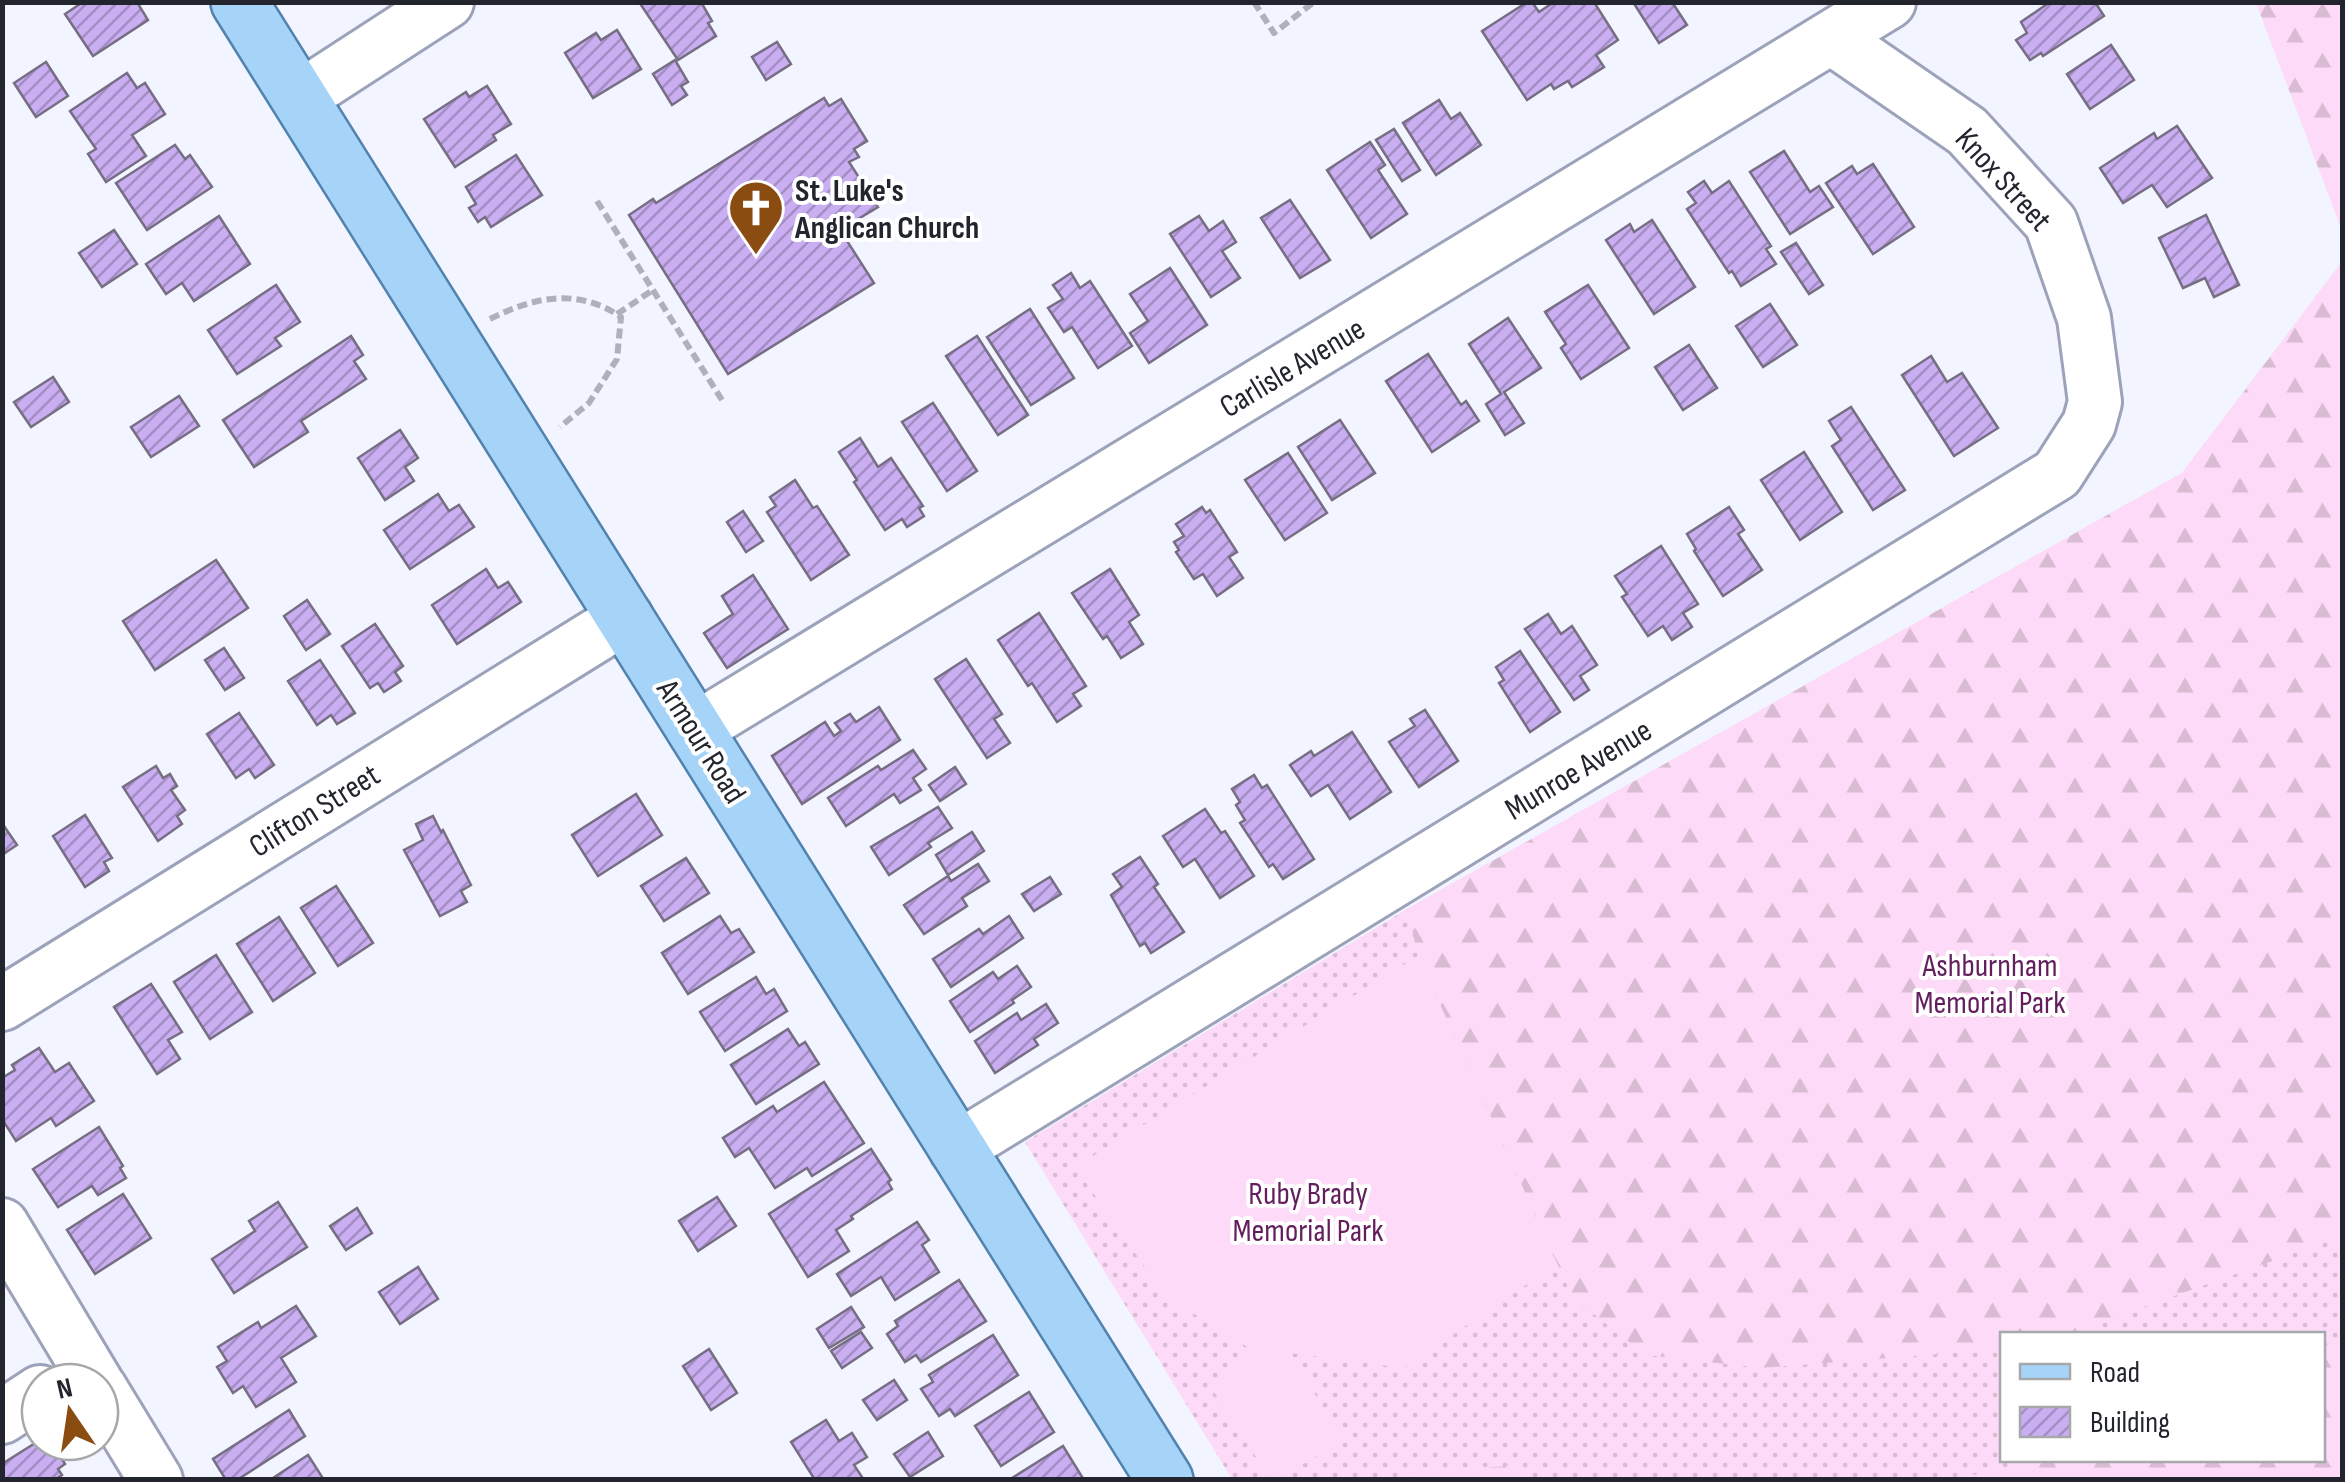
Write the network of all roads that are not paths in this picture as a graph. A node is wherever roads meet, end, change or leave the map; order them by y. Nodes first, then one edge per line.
1 (239, 2) edge
2 (447, 2) edge
3 (1889, 2) edge
4 (1832, 38) junction
5 (299, 98) junction
6 (2084, 318) joint
7 (626, 617) junction
8 (694, 730) junction
9 (2, 1004) edge
10 (956, 1149) junction
11 (2, 1225) edge
12 (75, 1362) edge
13 (120, 1430) edge
14 (156, 1480) edge
15 (1164, 1480) edge

1 - 5 main road, Armour Road
2 - 5 street
3 - 4 street, Carlisle Avenue
4 - 6 street, Knox Street
4 - 8 street, Carlisle Avenue
5 - 7 main road, Armour Road
6 - 10 street, Munroe Avenue
7 - 8 main road, Armour Road
7 - 9 street, Clifton Street
8 - 10 main road, Armour Road
10 - 15 main road, Armour Road
11 - 12 street
13 - 14 street

